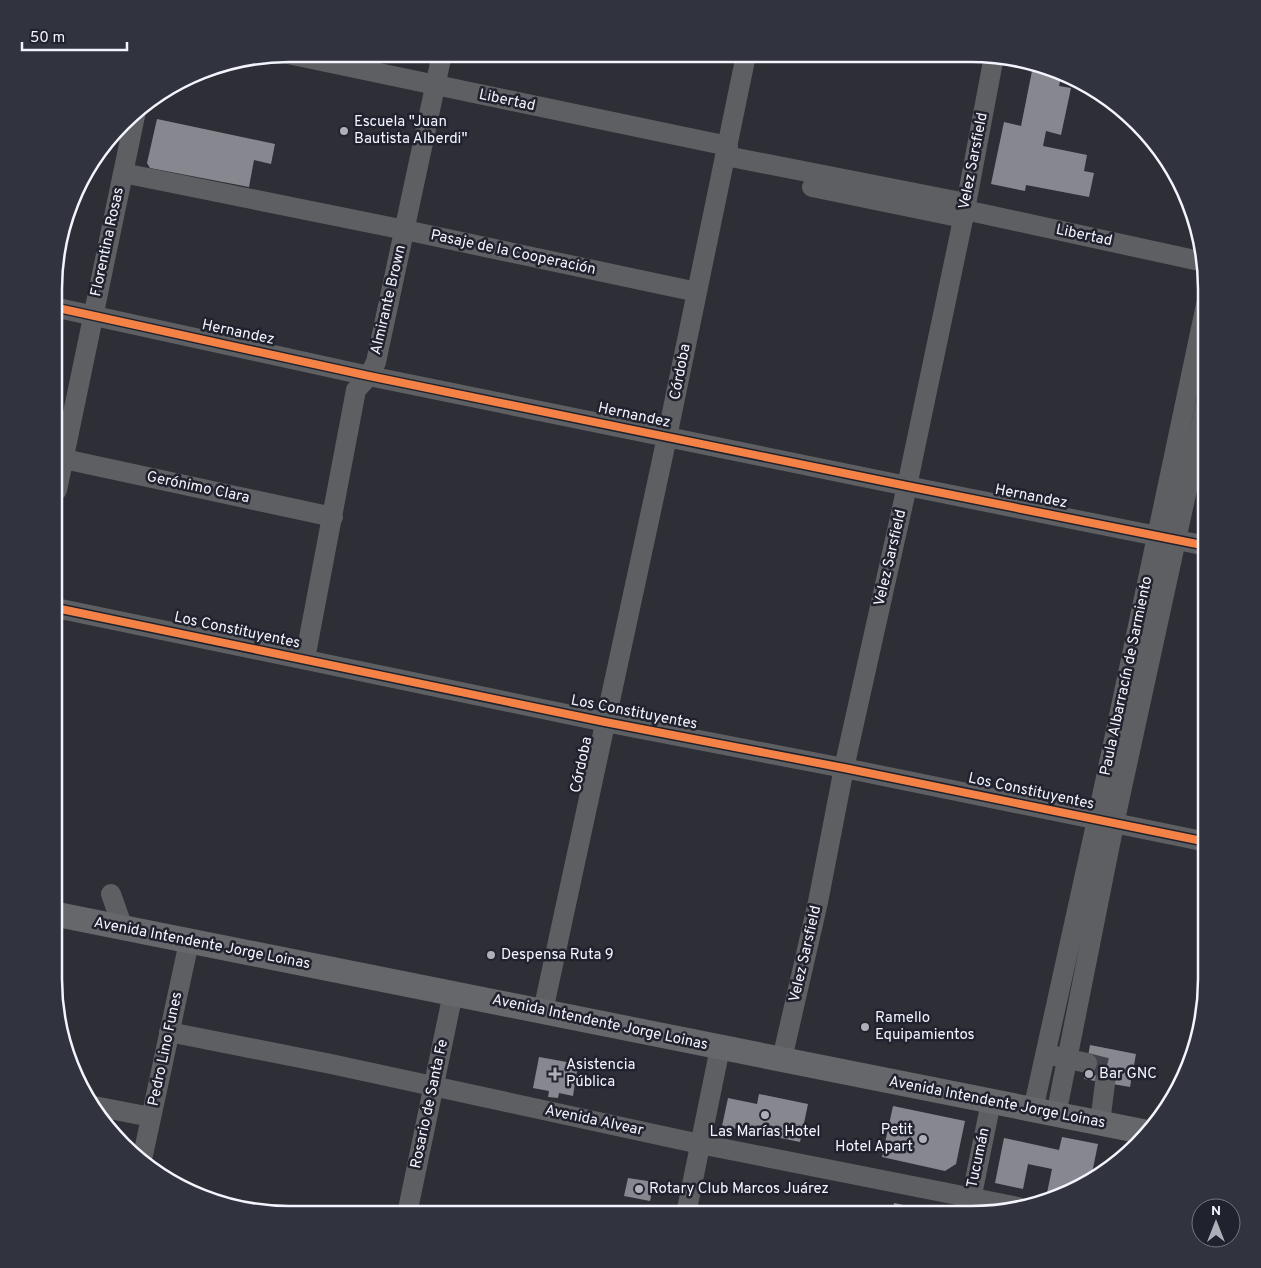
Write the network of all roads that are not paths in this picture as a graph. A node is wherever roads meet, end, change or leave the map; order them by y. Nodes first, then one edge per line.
1 (362, 62) edge
2 (390, 62) edge
3 (745, 62) edge
4 (993, 63) edge
5 (439, 71) edge
6 (133, 125) edge
7 (727, 151) junction
8 (123, 173) junction
9 (964, 210) junction
10 (405, 230) junction
11 (1197, 260) edge
12 (697, 292) junction
13 (62, 309) edge
14 (93, 315) junction
15 (1198, 342) edge
16 (368, 376) junction
17 (667, 437) junction
18 (1198, 440) edge
19 (64, 459) junction
20 (62, 468) edge
21 (907, 486) junction
22 (333, 517) junction
23 (1157, 536) junction
24 (1177, 539) junction
25 (1198, 544) edge
26 (62, 609) edge
27 (305, 660) junction
28 (605, 722) junction
29 (844, 768) junction
30 (1106, 822) junction
31 (1198, 840) edge
32 (111, 894) dead end
33 (62, 915) edge
34 (122, 928) junction
35 (189, 942) junction
36 (453, 993) junction
37 (543, 1011) junction
38 (170, 1032) junction
39 (720, 1048) junction
40 (1046, 1054) junction
41 (782, 1058) junction
42 (1068, 1058) junction
43 (1087, 1063) tunnel mouth
44 (1105, 1083) tunnel mouth
45 (433, 1087) junction
46 (991, 1102) junction
47 (103, 1108) edge
48 (1045, 1112) junction
49 (151, 1117) junction
50 (1100, 1123) junction
51 (1139, 1131) edge
52 (700, 1144) junction
53 (143, 1152) edge
54 (409, 1206) edge
55 (688, 1206) edge
56 (969, 1206) edge

1 - 5 street, Libertad
2 - 5 street, Libertad
3 - 7 street, Córdoba
4 - 9 street, Velez Sarsfield
5 - 7 street, Libertad
5 - 10 street, Almirante Brown
6 - 8 street, Florentina Rosas
7 - 9 street, Libertad
7 - 12 street, Córdoba
8 - 10 street, Pasaje de la Cooperación
8 - 14 street, Florentina Rosas
9 - 11 street, Libertad
9 - 21 street, Velez Sarsfield
10 - 12 street, Pasaje de la Cooperación
10 - 16 street, Almirante Brown
12 - 17 street, Córdoba
13 - 14 street, Hernandez
14 - 16 street, Hernandez
14 - 19 street, Florentina Rosas
15 - 23 street, Paula Albarracín de Sarmiento
16 - 17 street, Hernandez
16 - 22 street, Almirante Brown
17 - 21 street, Hernandez
17 - 28 street, Córdoba
18 - 24 street, Paula Albarracín de Sarmiento
19 - 20 street, Florentina Rosas
19 - 22 street, Gerónimo Clara
21 - 23 street, Hernandez
21 - 29 street, Velez Sarsfield
22 - 27 street, Almirante Brown
23 - 24 street, Hernandez
23 - 30 street, Paula Albarracín de Sarmiento
24 - 25 street, Hernandez
24 - 30 street, Paula Albarracín de Sarmiento
26 - 27 street, Los Constituyentes
27 - 28 street, Los Constituyentes
28 - 29 street, Los Constituyentes
28 - 37 street, Córdoba
29 - 30 street, Los Constituyentes
29 - 41 street, Velez Sarsfield
30 - 31 street, Los Constituyentes
30 - 40 street, Paula Albarracín de Sarmiento
30 - 42 street, Paula Albarracín de Sarmiento
32 - 34 street
33 - 34 main road, Avenida Intendente Jorge Loinas
34 - 35 main road, Avenida Intendente Jorge Loinas
35 - 36 main road, Avenida Intendente Jorge Loinas
35 - 38 street, Pedro Lino Funes
36 - 37 main road, Avenida Intendente Jorge Loinas
36 - 45 street, Rosario de Santa Fe
37 - 39 main road, Avenida Intendente Jorge Loinas
38 - 45 street, Avenida Alvear
38 - 49 street, Pedro Lino Funes
39 - 41 main road, Avenida Intendente Jorge Loinas
39 - 52 street
40 - 42 street
40 - 48 street, Paula Albarracín de Sarmiento
41 - 46 main road, Avenida Intendente Jorge Loinas
42 - 43 street
42 - 48 street, Paula Albarracín de Sarmiento
44 - 50 street
45 - 52 street, Avenida Alvear
45 - 54 street, Rosario de Santa Fe
46 - 48 main road, Avenida Intendente Jorge Loinas
46 - 56 street, Tucumán
47 - 49 street
48 - 50 main road, Avenida Intendente Jorge Loinas
49 - 53 street, Pedro Lino Funes
50 - 51 main road, Avenida Intendente Jorge Loinas
52 - 55 street
52 - 56 street, Avenida Alvear

